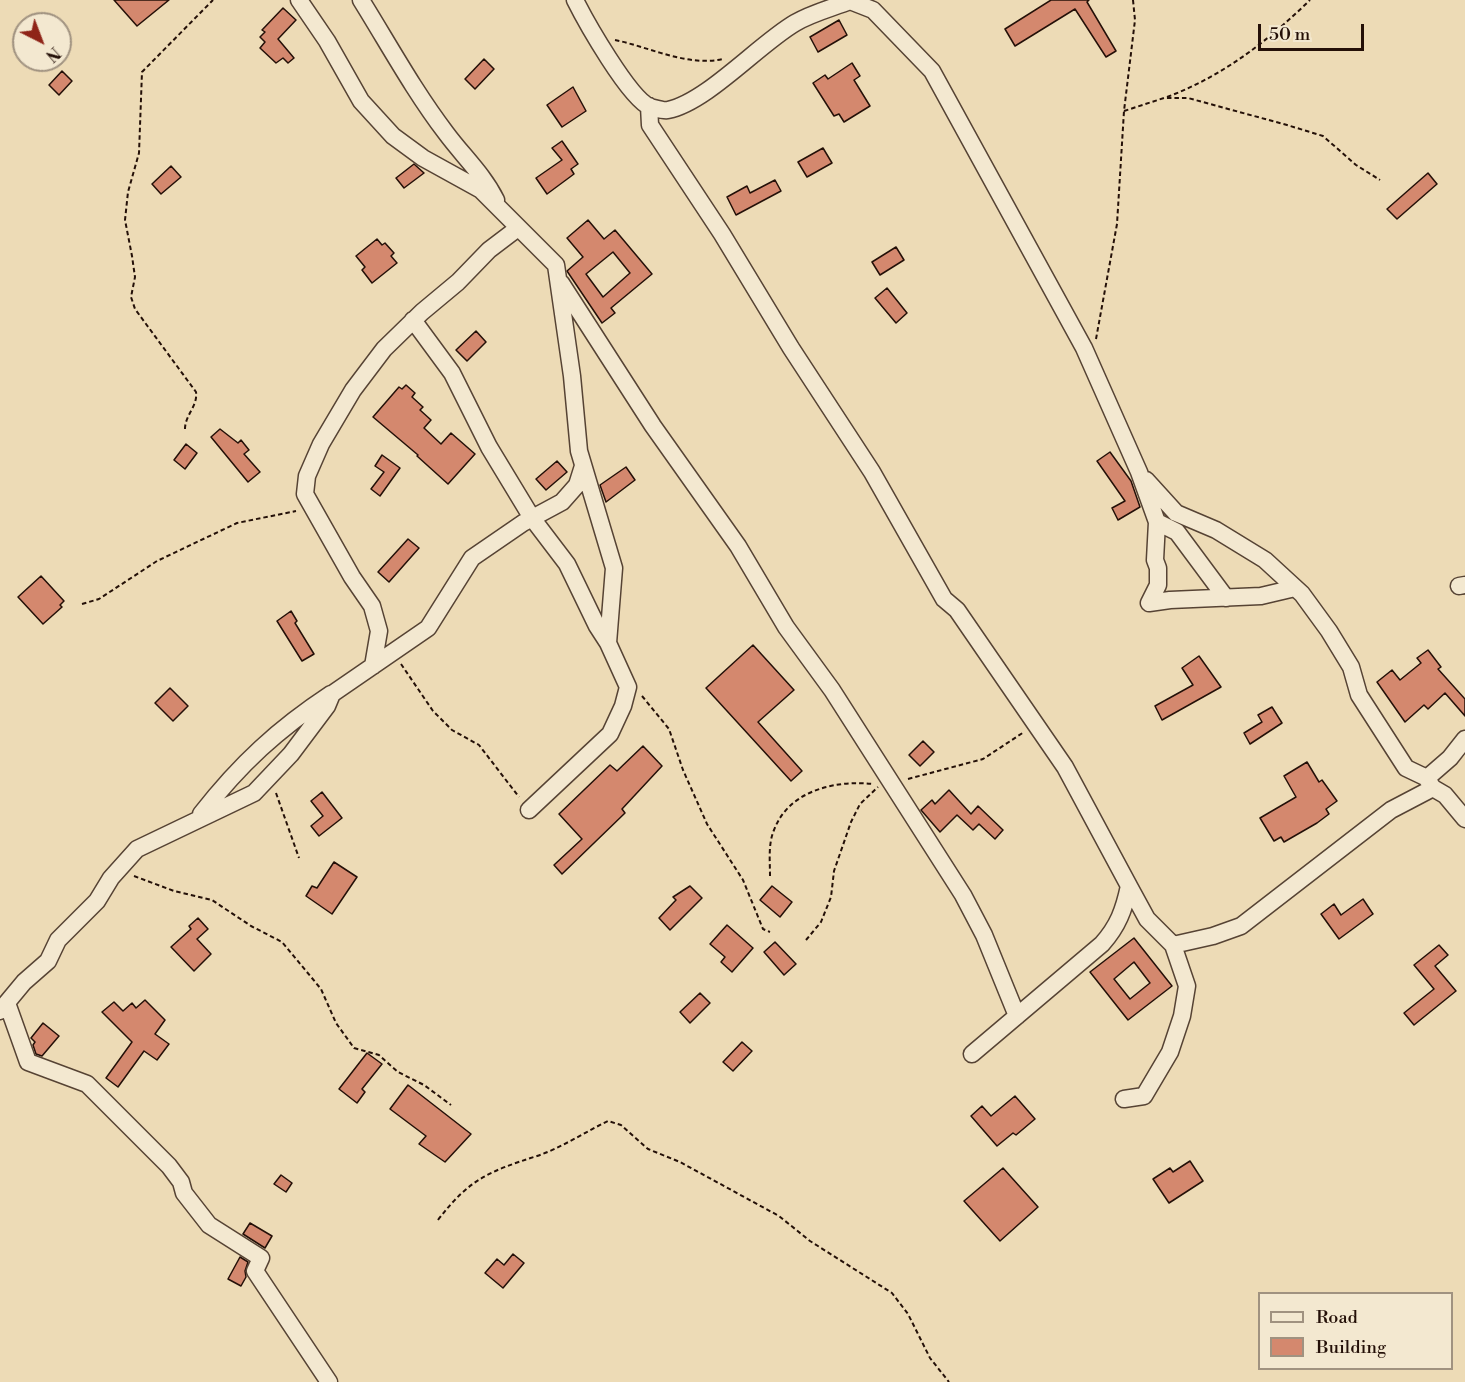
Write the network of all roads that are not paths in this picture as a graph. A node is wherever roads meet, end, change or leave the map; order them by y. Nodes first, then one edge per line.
1 (299, 0) edge
2 (361, 0) edge
3 (575, 0) edge
4 (649, 106) junction
5 (501, 210) junction
6 (518, 228) junction
7 (559, 279) junction
8 (413, 320) junction
9 (583, 466) junction
10 (1140, 472) junction
11 (532, 518) junction
12 (1157, 522) junction
13 (1295, 588) junction
14 (1226, 598) junction
15 (608, 643) junction
16 (373, 666) junction
17 (332, 694) junction
18 (1465, 739) edge
19 (1430, 783) junction
20 (529, 810) road end
21 (197, 819) junction
22 (1465, 819) edge
23 (1129, 886) junction
24 (1173, 945) junction
25 (3, 1007) edge
26 (1017, 1016) junction
27 (972, 1054) dead end
28 (1124, 1100) dead end
29 (329, 1382) edge

1 - 5 street
2 - 5 street
3 - 4 street
4 - 10 street
4 - 23 street
5 - 6 street
6 - 7 street
6 - 8 street
7 - 9 street
7 - 26 street
8 - 11 street
8 - 16 street
9 - 11 street
9 - 15 street
10 - 12 street
10 - 13 street
11 - 15 street
11 - 16 street
12 - 14 street
12 - 14 street
13 - 14 street
13 - 19 street
15 - 20 street
16 - 17 street
17 - 21 street
17 - 21 street
18 - 19 street
19 - 22 street
19 - 24 street
21 - 25 street
23 - 24 street
23 - 26 street
24 - 28 street
25 - 29 street
26 - 27 street

